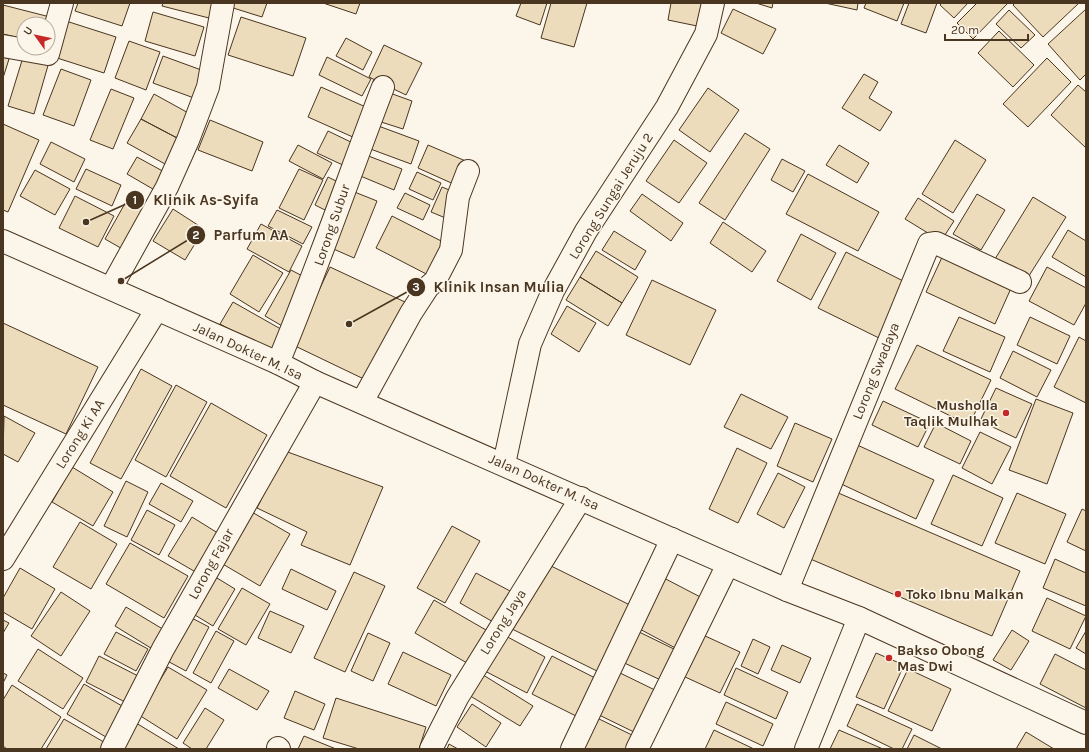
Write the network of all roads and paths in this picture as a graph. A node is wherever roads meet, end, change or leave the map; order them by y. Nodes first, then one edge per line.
1 (62, 3) edge
2 (223, 3) edge
3 (713, 3) edge
4 (3, 46) edge
5 (383, 87) dead end
6 (468, 171) dead end
7 (3, 241) edge
8 (1020, 282) dead end
9 (111, 288) junction
10 (157, 309) junction
11 (278, 363) junction
12 (315, 382) junction
13 (362, 402) junction
14 (504, 464) junction
15 (581, 498) junction
16 (672, 539) junction
17 (3, 559) edge
18 (728, 564) junction
19 (787, 590) junction
20 (859, 618) junction
21 (1086, 723) edge
22 (112, 749) edge
23 (431, 749) edge
24 (572, 749) edge
25 (637, 749) edge
26 (806, 749) edge

1 - 4 street
2 - 9 street
3 - 14 street, Lorong Sungai Jeruju 2
5 - 11 street, Lorong Subur
6 - 13 street
7 - 9 street, Jalan Dokter M. Isa
8 - 19 street, Lorong Swadaya
9 - 10 street, Jalan Dokter M. Isa
10 - 11 street, Jalan Dokter M. Isa
10 - 17 street, Lorong Ki AA
11 - 12 street, Jalan Dokter M. Isa
12 - 13 street, Jalan Dokter M. Isa
12 - 22 street, Lorong Fajar
13 - 14 street, Jalan Dokter M. Isa
14 - 15 street, Jalan Dokter M. Isa
15 - 16 street, Jalan Dokter M. Isa
15 - 23 street, Lorong Jaya
16 - 18 street, Jalan Dokter M. Isa
16 - 24 street
18 - 19 street, Jalan Dokter M. Isa
18 - 25 street
19 - 20 street, Jalan Dokter M. Isa
20 - 21 street, Jalan Dokter M. Isa
20 - 26 street

